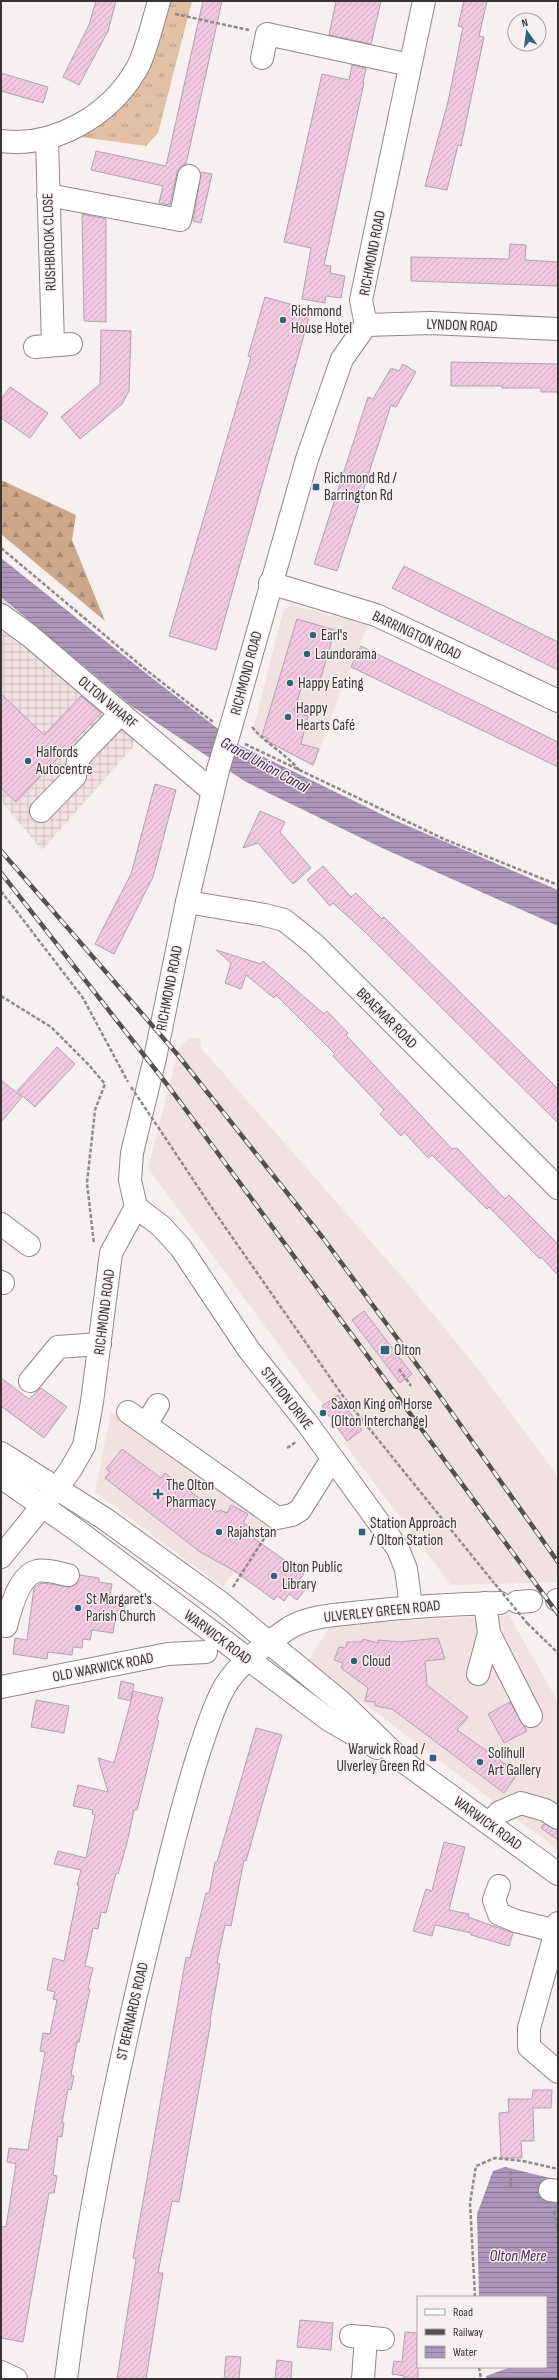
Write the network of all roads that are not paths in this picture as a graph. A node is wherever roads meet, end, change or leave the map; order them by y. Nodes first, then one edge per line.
1 (424, 1) edge
2 (158, 6) edge
3 (262, 58) dead end
4 (410, 65) junction
5 (47, 140) junction
6 (1, 141) edge
7 (189, 176) dead end
8 (48, 194) junction
9 (366, 325) junction
10 (558, 329) edge
11 (53, 345) dead end
12 (270, 583) junction
13 (1, 615) edge
14 (558, 701) edge
15 (121, 713) junction
16 (212, 791) junction
17 (41, 811) dead end
18 (187, 902) junction
19 (558, 1188) edge
20 (136, 1207) junction
21 (1, 1224) edge
22 (29, 1245) dead end
23 (100, 1344) junction
24 (30, 1381) dead end
25 (158, 1405) dead end
26 (128, 1412) dead end
27 (146, 1424) junction
28 (1, 1453) edge
29 (332, 1459) junction
30 (1, 1477) edge
31 (57, 1488) junction
32 (42, 1505) junction
33 (1, 1557) edge
34 (68, 1575) dead end
35 (7, 1597) edge
36 (411, 1606) junction
37 (6, 1626) dead end
38 (490, 1633) junction
39 (270, 1643) junction
40 (206, 1652) dead end
41 (248, 1660) junction
42 (478, 1674) dead end
43 (1, 1687) edge
44 (531, 1716) dead end
45 (400, 1759) junction
46 (558, 1818) edge
47 (488, 1823) junction
48 (558, 1874) edge
49 (499, 1886) dead end
50 (557, 1927) edge
51 (558, 2072) edge
52 (367, 2337) dead end
53 (1, 2372) edge
54 (16, 2379) edge
55 (66, 2379) edge
56 (363, 2379) edge

1 - 4 main road, RICHMOND ROAD
2 - 5 main road
3 - 4 main road
4 - 9 main road, RICHMOND ROAD
5 - 6 main road
5 - 8 main road, RUSHBROOK CLOSE
7 - 8 main road
8 - 11 main road, RUSHBROOK CLOSE
9 - 10 main road, LYNDON ROAD
9 - 12 main road, RICHMOND ROAD
12 - 14 main road, BARRINGTON ROAD
12 - 16 main road, RICHMOND ROAD, bridge
13 - 15 main road, OLTON WHARF
15 - 16 main road, OLTON WHARF
15 - 17 main road
16 - 18 main road, RICHMOND ROAD
18 - 19 main road, BRAEMAR ROAD
18 - 20 main road, RICHMOND ROAD
20 - 23 main road, RICHMOND ROAD
20 - 29 main road, STATION DRIVE
21 - 22 main road
23 - 24 main road
23 - 31 main road, RICHMOND ROAD
25 - 27 main road
26 - 27 main road
27 - 29 main road
28 - 31 main road, WARWICK ROAD
29 - 36 main road, STATION DRIVE
30 - 32 main road, WARWICK ROAD
31 - 32 main road
31 - 39 main road, WARWICK ROAD
32 - 33 main road
32 - 41 main road, WARWICK ROAD
34 - 35 main road
35 - 37 main road
36 - 38 main road, ULVERLEY GREEN ROAD
36 - 39 main road, ULVERLEY GREEN ROAD
38 - 42 main road
38 - 44 main road
39 - 41 main road, ULVERLEY GREEN ROAD
39 - 45 main road, WARWICK ROAD
40 - 43 main road, OLD WARWICK ROAD
41 - 45 main road, WARWICK ROAD
41 - 55 main road, ST BERNARDS ROAD
45 - 47 main road, WARWICK ROAD
46 - 47 main road
47 - 48 main road, WARWICK ROAD
49 - 50 main road
50 - 51 main road
52 - 56 main road
53 - 54 main road

